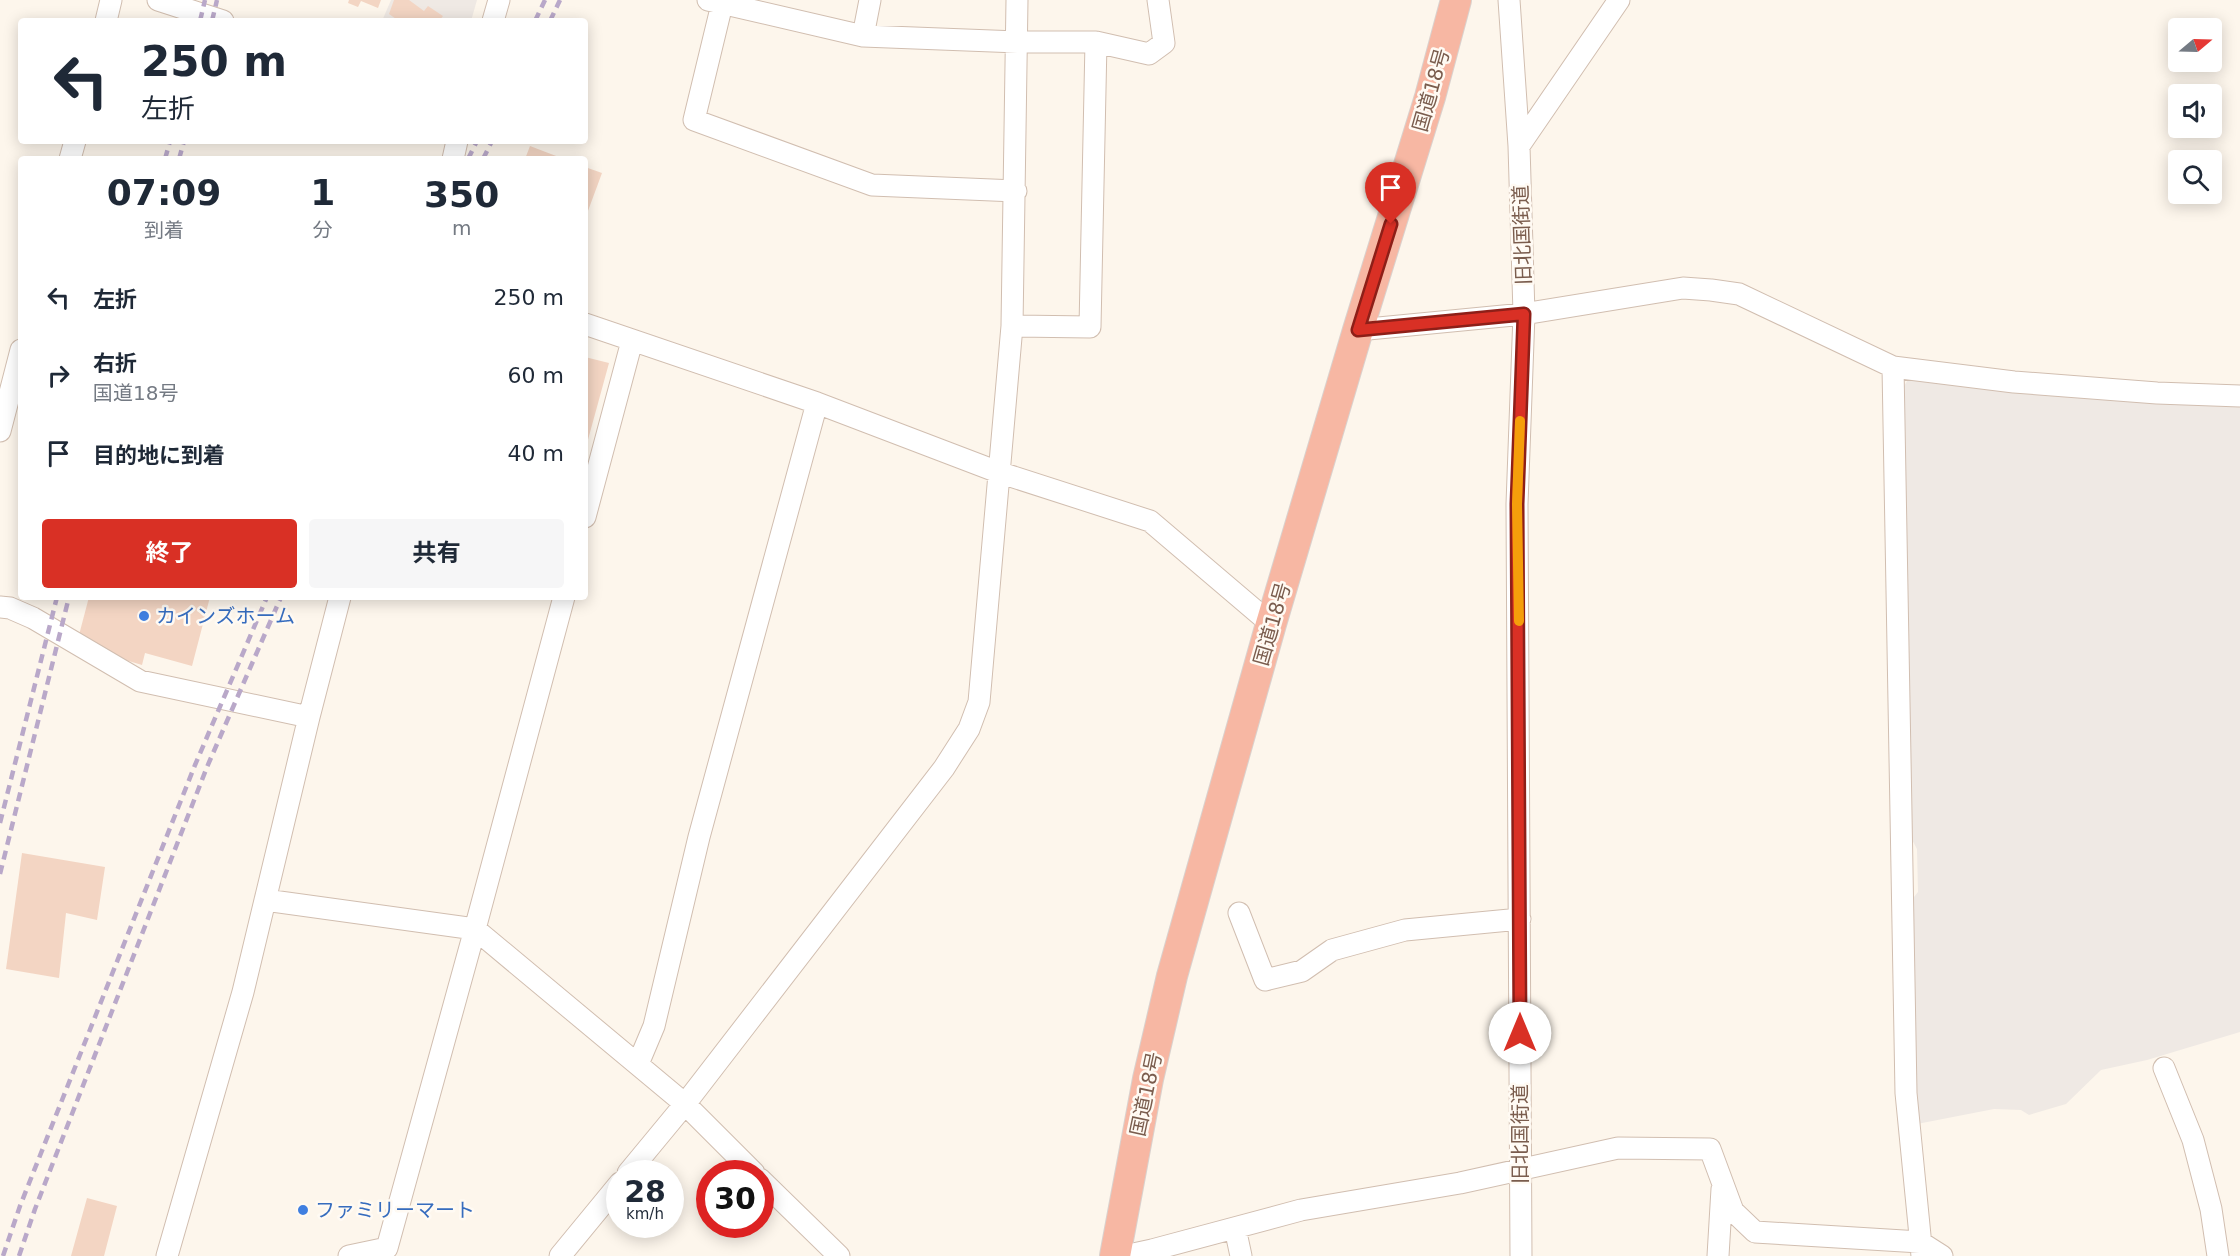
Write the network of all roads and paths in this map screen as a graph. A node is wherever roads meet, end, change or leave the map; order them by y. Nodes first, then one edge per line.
1 (111, 0) edge
2 (499, 0) edge
3 (870, 0) edge
4 (1017, 0) edge
5 (1158, 0) edge
6 (1456, 0) edge
7 (1509, 0) edge
8 (1619, 0) edge
9 (167, 1) edge
10 (718, 1) edge
11 (107, 18) edge
12 (215, 18) edge
13 (494, 18) edge
14 (863, 36) junction
15 (1017, 42) junction
16 (1096, 42) junction
17 (1519, 146) junction
18 (1016, 191) junction
19 (1524, 314) junction
20 (588, 325) edge
21 (1012, 326) junction
22 (1358, 330) junction
23 (632, 341) junction
24 (18, 362) edge
25 (1893, 367) junction
26 (2240, 396) edge
27 (817, 403) junction
28 (0, 431) edge
29 (998, 472) junction
30 (588, 506) edge
31 (339, 600) edge
32 (563, 600) edge
33 (0, 607) edge
34 (1271, 624) junction
35 (309, 717) junction
36 (265, 900) junction
37 (1239, 913) dead end
38 (1520, 919) junction
39 (475, 929) junction
40 (638, 1064) junction
41 (2164, 1068) dead end
42 (685, 1104) junction
43 (639, 1160) edge
44 (741, 1160) edge
45 (1520, 1170) junction
46 (1722, 1182) junction
47 (774, 1194) edge
48 (606, 1200) edge
49 (1235, 1228) junction
50 (1921, 1249) edge
51 (392, 1252) edge
52 (832, 1254) edge
53 (167, 1256) edge
54 (349, 1256) edge
55 (560, 1256) edge
56 (1115, 1256) edge
57 (1124, 1256) edge
58 (1241, 1256) edge
59 (1521, 1256) edge
60 (1718, 1256) edge
61 (1942, 1256) edge
62 (2218, 1256) edge

1 - 11 street
2 - 13 street
3 - 14 street
4 - 15 street
5 - 16 street
6 - 22 highway, 国道18号
7 - 17 street, 旧北国街道
8 - 17 street
9 - 12 street
10 - 14 street
10 - 18 street
14 - 15 street
15 - 16 street
15 - 18 street
16 - 21 street
17 - 19 street, 旧北国街道
18 - 21 street
19 - 22 street
19 - 25 street
19 - 38 street, 旧北国街道
20 - 23 street
21 - 29 street
22 - 34 highway, 国道18号
23 - 27 street
23 - 30 street
24 - 28 street
25 - 26 street
25 - 50 street
27 - 29 street
27 - 40 street
29 - 34 street
29 - 42 street
31 - 35 street
32 - 39 street
33 - 35 street
34 - 56 highway, 国道18号
35 - 36 street
36 - 39 street
36 - 53 street
37 - 38 street
38 - 45 street, 旧北国街道
39 - 40 street
39 - 51 street
40 - 42 street
41 - 62 street
42 - 43 street
42 - 44 street
45 - 46 street
45 - 49 street
45 - 59 street, 旧北国街道
46 - 50 street
46 - 60 street
47 - 52 street
48 - 55 street
49 - 57 street
49 - 58 street
50 - 61 street
51 - 54 street

